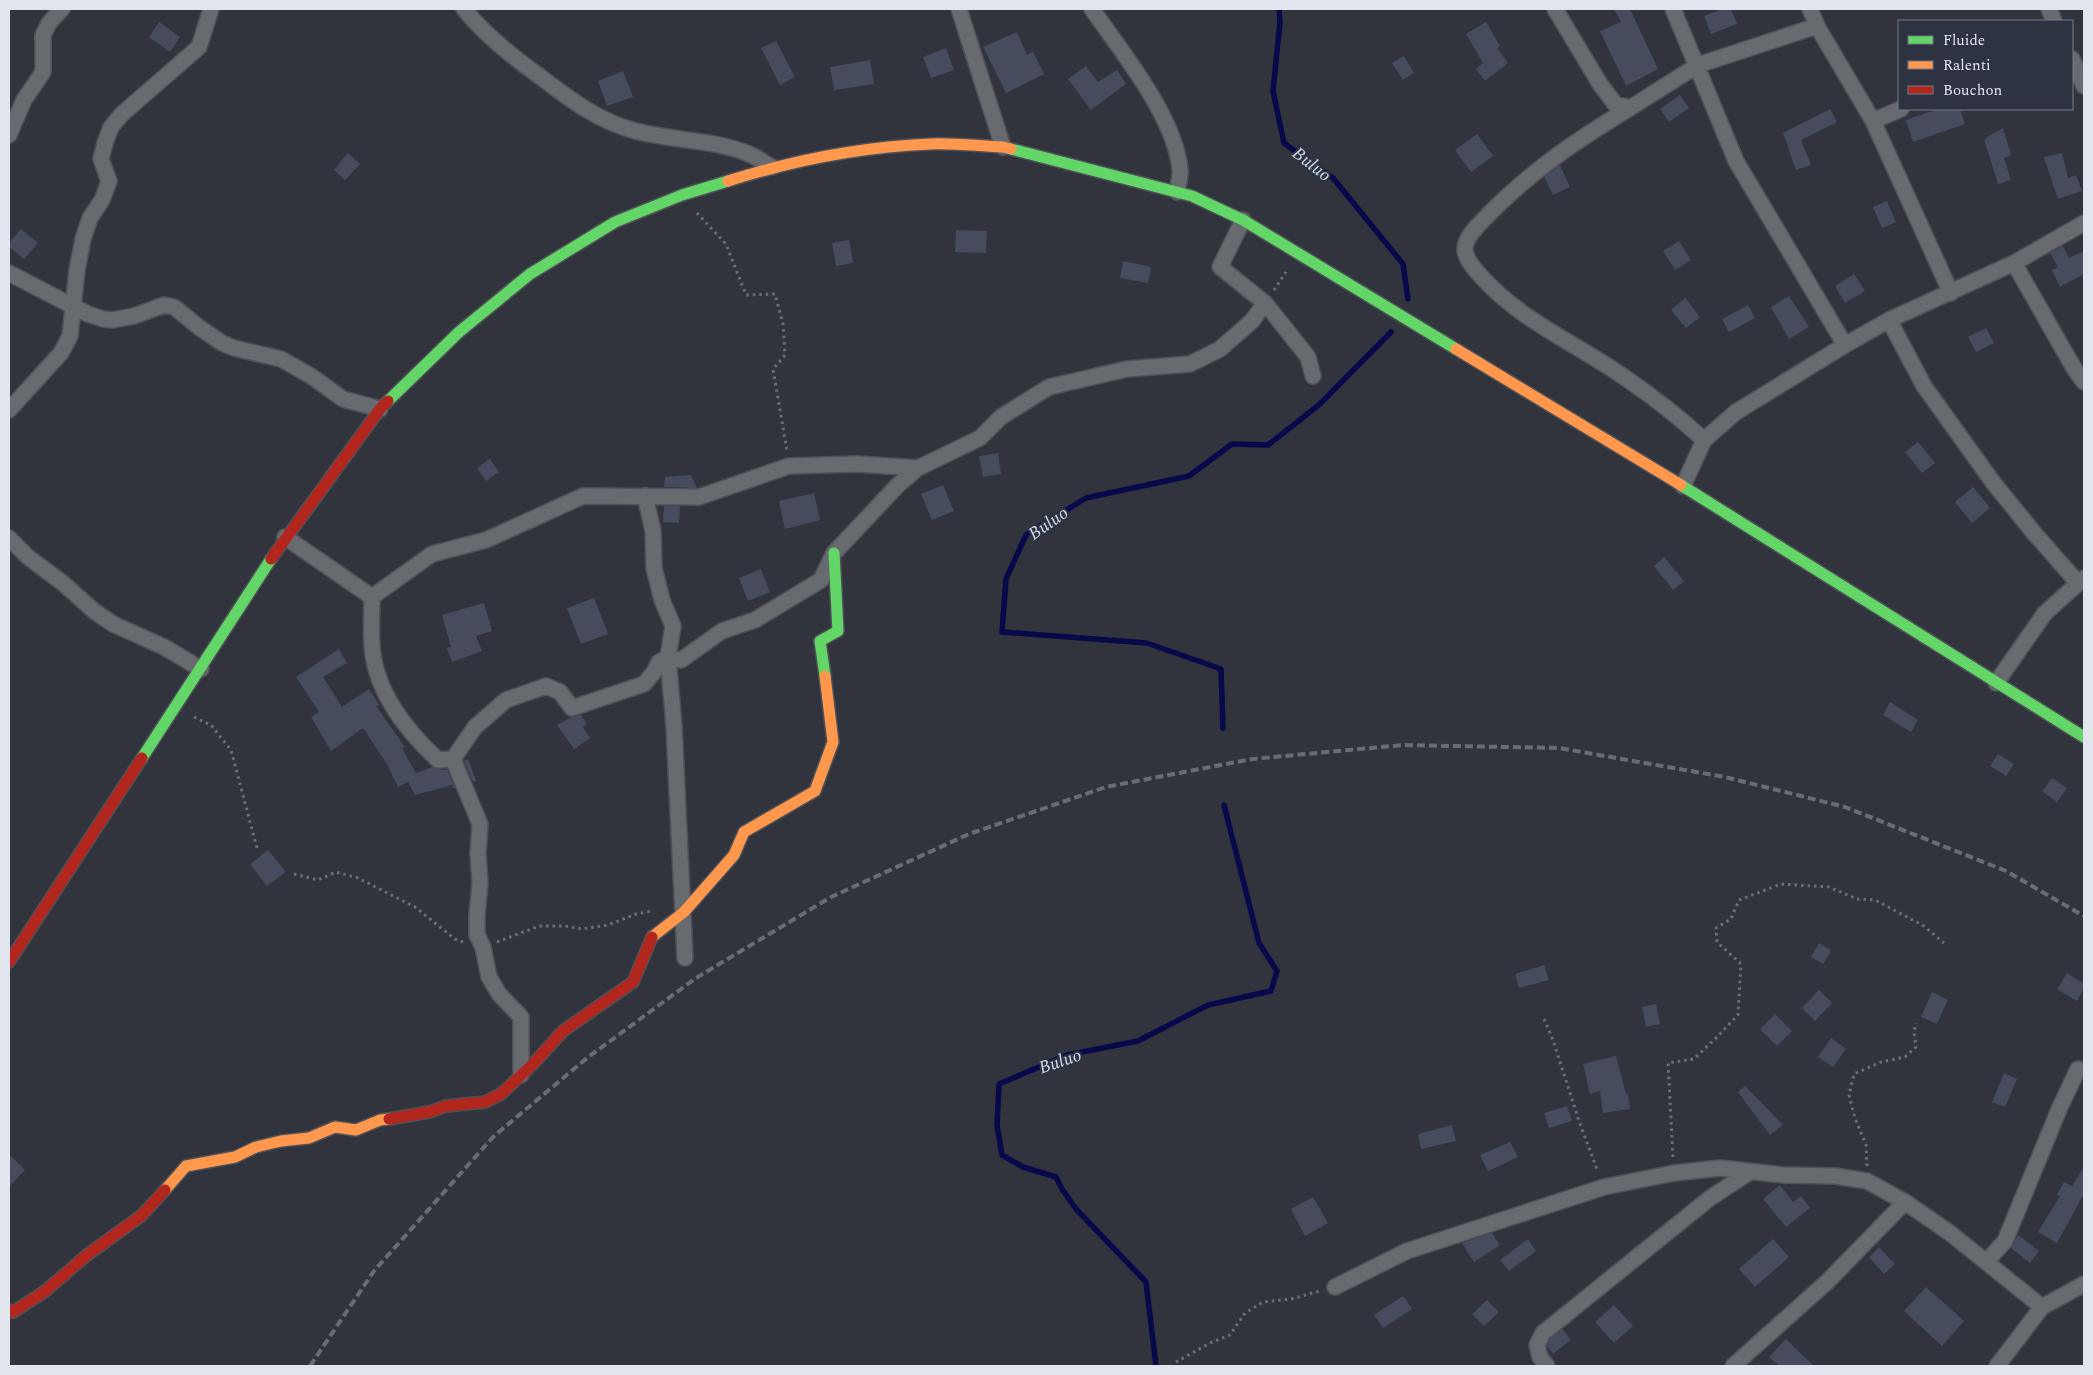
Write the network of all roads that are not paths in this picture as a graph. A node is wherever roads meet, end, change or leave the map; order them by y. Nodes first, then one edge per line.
1 (62, 9) edge
2 (211, 9) edge
3 (464, 9) edge
4 (959, 9) edge
5 (1092, 9) edge
6 (1555, 9) edge
7 (1673, 9) edge
8 (1810, 9) edge
9 (1817, 26) junction
10 (2073, 61) edge
11 (1698, 65) junction
12 (2084, 86) edge
13 (1630, 108) junction
14 (1899, 110) edge
15 (1874, 121) junction
16 (9, 135) edge
17 (1003, 147) junction
18 (772, 167) junction
19 (1177, 192) junction
20 (1243, 220) junction
21 (2084, 223) edge
22 (2014, 263) junction
23 (9, 273) edge
24 (1951, 293) junction
25 (1265, 303) junction
26 (74, 306) junction
27 (1889, 320) junction
28 (1845, 345) junction
29 (1313, 376) dead end
30 (2084, 382) edge
31 (380, 409) junction
32 (9, 410) edge
33 (1704, 440) junction
34 (918, 468) junction
35 (1683, 486) junction
36 (645, 496) junction
37 (285, 537) junction
38 (9, 538) edge
39 (834, 553) junction
40 (2081, 581) edge
41 (372, 597) junction
42 (668, 657) junction
43 (201, 669) junction
44 (1996, 683) junction
45 (2084, 737) edge
46 (453, 759) junction
47 (684, 912) junction
48 (685, 958) dead end
49 (9, 962) edge
50 (2078, 1069) dead end
51 (521, 1075) junction
52 (1750, 1172) junction
53 (1906, 1202) junction
54 (1986, 1262) junction
55 (2084, 1284) edge
56 (1335, 1287) road end
57 (2042, 1307) junction
58 (9, 1310) edge
59 (1547, 1366) edge
60 (1733, 1366) edge
61 (1997, 1366) edge

1 - 16 street
2 - 26 street
3 - 18 street
4 - 17 street
5 - 19 street
6 - 13 street
7 - 11 street
8 - 9 street
9 - 11 street
9 - 15 street
10 - 12 street
11 - 13 street
11 - 28 street
13 - 33 street
14 - 15 street
15 - 24 street
17 - 18 main road
17 - 19 main road
18 - 31 main road
19 - 20 main road
20 - 25 street
20 - 35 main road
21 - 22 street
22 - 24 street
22 - 30 street
23 - 26 street
24 - 27 street
25 - 29 street
25 - 34 street
26 - 31 street
26 - 32 street
27 - 28 street
27 - 40 street
28 - 33 street
31 - 37 main road
33 - 35 street
34 - 36 street
34 - 39 street
35 - 44 main road
36 - 41 street
36 - 42 street
37 - 41 street
37 - 43 main road
38 - 43 street
39 - 42 street
39 - 47 main road
40 - 44 street
41 - 46 street
42 - 46 street
42 - 47 street
43 - 49 main road
44 - 45 main road
46 - 51 street
47 - 48 street
47 - 51 main road
50 - 54 street
51 - 58 main road
52 - 53 street
52 - 56 street
52 - 59 street
53 - 54 street
53 - 60 street
54 - 57 street
55 - 57 street
57 - 61 street

